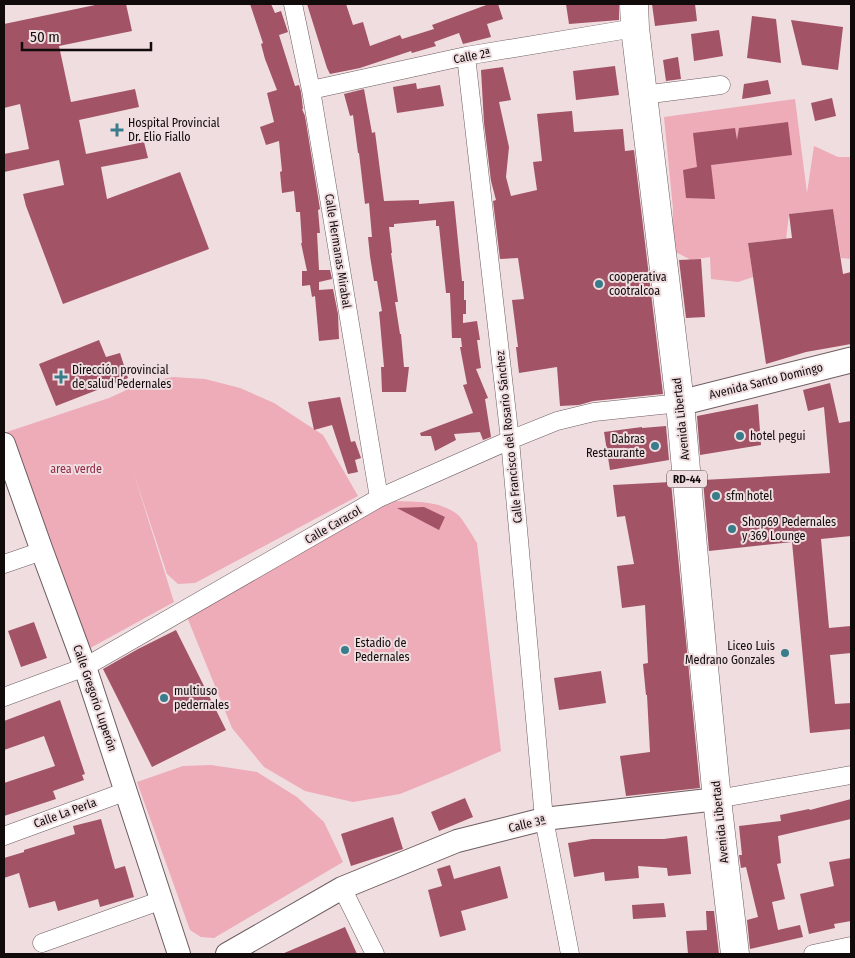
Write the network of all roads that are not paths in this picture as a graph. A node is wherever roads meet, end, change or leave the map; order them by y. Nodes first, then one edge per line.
1 (293, 4) edge
2 (634, 16) edge
3 (466, 56) junction
4 (721, 85) dead end
5 (311, 90) junction
6 (643, 96) junction
7 (851, 360) edge
8 (680, 403) junction
9 (510, 440) junction
10 (4, 444) edge
11 (379, 498) junction
12 (42, 551) junction
13 (4, 564) edge
14 (85, 666) junction
15 (4, 697) edge
16 (851, 774) edge
17 (127, 791) junction
18 (717, 799) junction
19 (544, 819) junction
20 (4, 836) edge
21 (342, 888) junction
22 (162, 900) junction
23 (42, 943) dead end
24 (851, 946) edge
25 (179, 954) edge
26 (227, 954) edge
27 (375, 954) edge
28 (570, 954) edge
29 (735, 954) edge
30 (814, 954) edge

1 - 5 street, Calle Hermanas Mirabal
2 - 3 street, Calle 2ª
2 - 6 main road, Avenida Libertad / RD-44
3 - 5 street, Calle 2ª
3 - 9 street, Calle Francisco del Rosario Sánchez
4 - 6 street
5 - 11 street, Calle Hermanas Mirabal
6 - 8 main road, Avenida Libertad / RD-44
7 - 8 main road, Avenida Santo Domingo
8 - 9 street, Calle Caracol
8 - 18 main road, Avenida Libertad / RD-44
9 - 11 street, Calle Caracol
9 - 19 street, Calle Francisco del Rosario Sánchez
10 - 12 street, Calle Gregorio Luperón
11 - 14 street, Calle Caracol
12 - 13 street
12 - 14 street, Calle Gregorio Luperón
14 - 15 street, Calle Caracol
14 - 17 street, Calle Gregorio Luperón
16 - 18 street, Calle 3ª
17 - 20 street, Calle La Perla
17 - 22 street, Calle Gregorio Luperón
18 - 19 street, Calle 3ª
18 - 29 main road, Avenida Libertad / RD-44
19 - 21 street, Calle 3ª
19 - 28 street, Calle Francisco del Rosario Sánchez
21 - 26 street, Calle 3ª
21 - 27 street
22 - 23 street
22 - 25 street, Calle Gregorio Luperón
24 - 30 street

